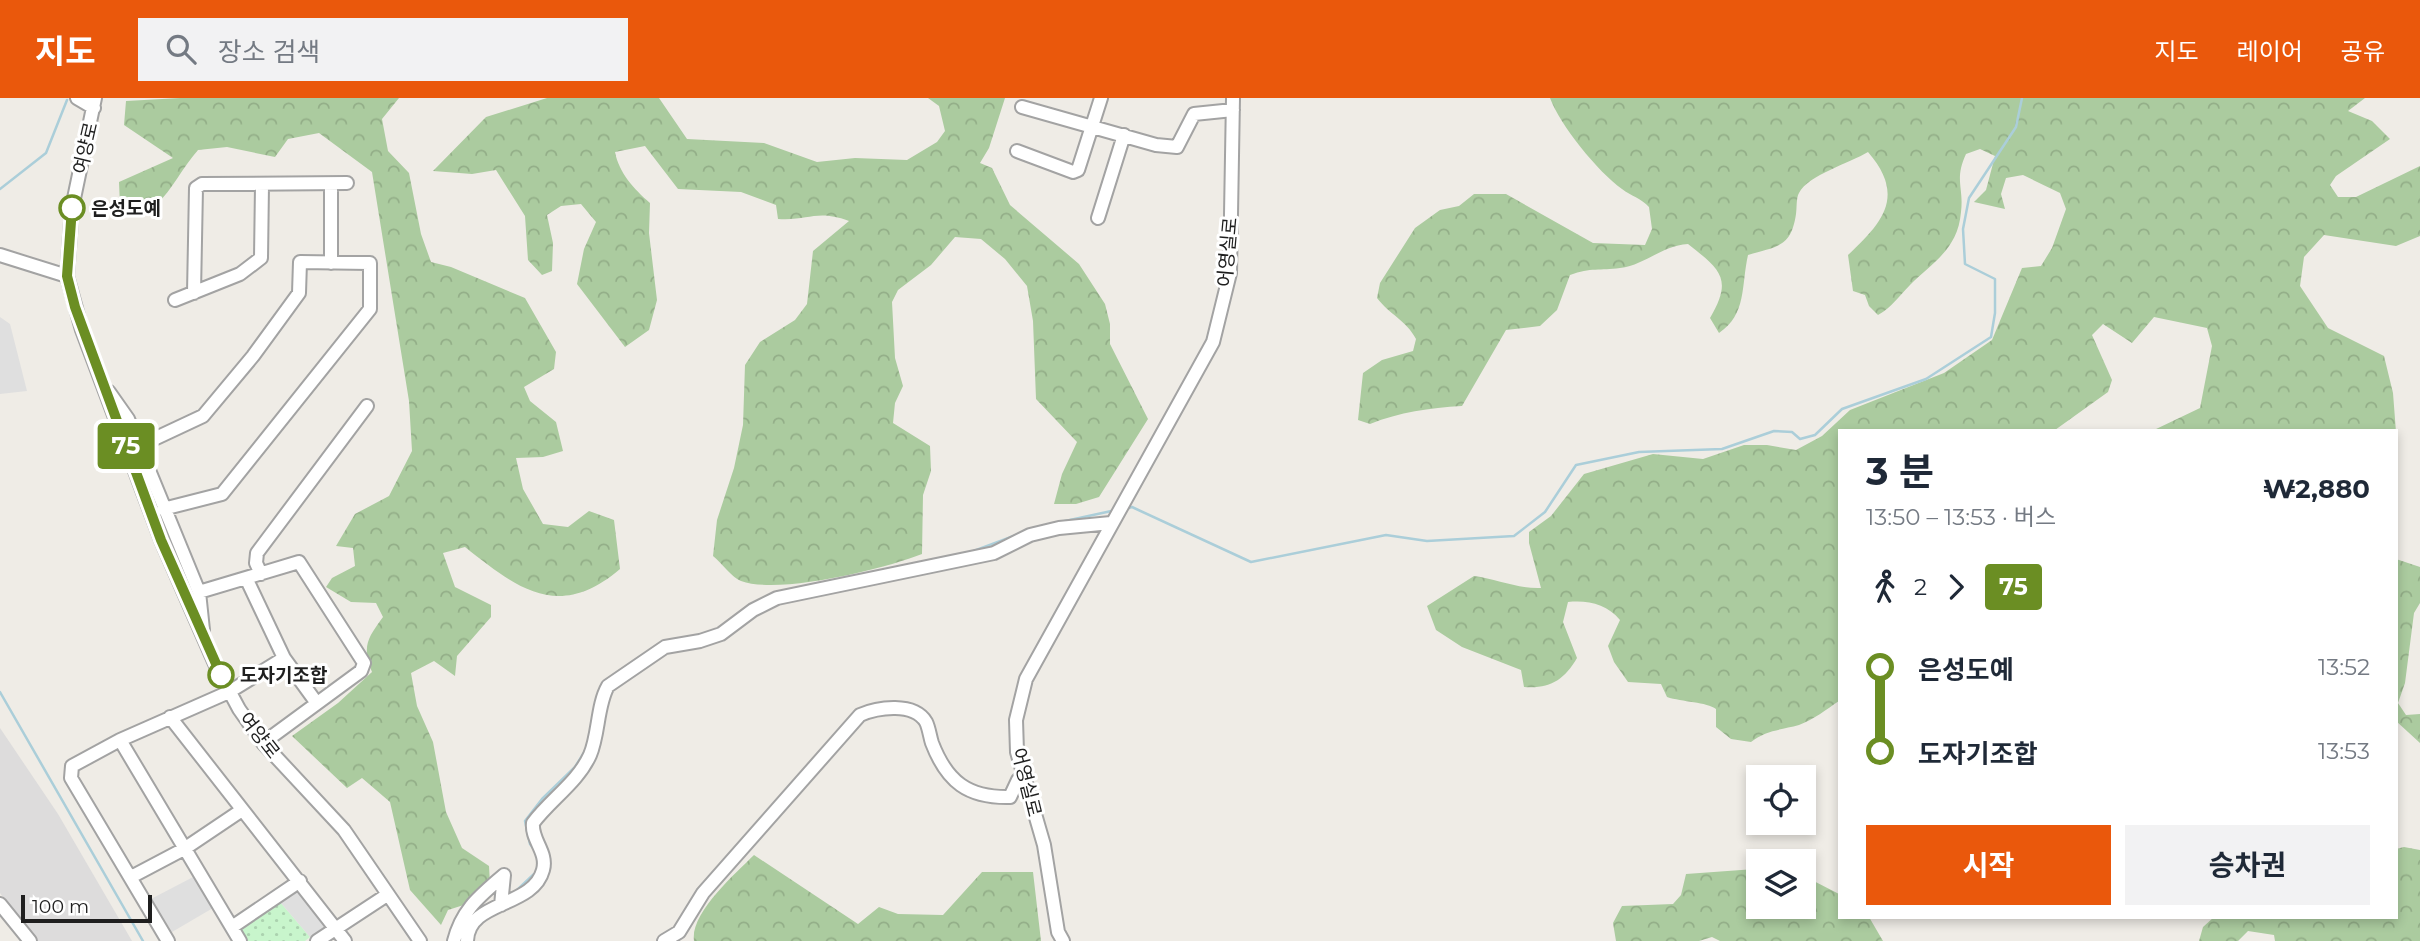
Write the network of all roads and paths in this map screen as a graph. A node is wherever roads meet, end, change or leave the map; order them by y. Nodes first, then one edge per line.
1 (77, 98) edge
2 (1101, 98) edge
3 (95, 103) edge
4 (1233, 104) edge
5 (1021, 107) dead end
6 (1093, 126) junction
7 (1124, 135) junction
8 (1017, 151) dead end
9 (347, 183) dead end
10 (331, 184) junction
11 (262, 185) junction
12 (1098, 218) dead end
13 (0, 255) edge
14 (331, 263) junction
15 (67, 276) junction
16 (194, 293) junction
17 (175, 300) dead end
18 (102, 383) junction
19 (367, 406) dead end
20 (139, 446) junction
21 (163, 509) junction
22 (1113, 520) junction
23 (261, 574) junction
24 (247, 580) junction
25 (199, 592) junction
26 (203, 638) junction
27 (284, 658) junction
28 (229, 692) junction
29 (316, 702) junction
30 (170, 718) junction
31 (120, 740) junction
32 (263, 743) junction
33 (1024, 775) junction
34 (242, 810) junction
35 (184, 849) junction
36 (131, 877) junction
37 (300, 881) junction
38 (387, 895) junction
39 (0, 904) edge
40 (501, 905) junction
41 (232, 927) junction
42 (337, 929) junction
43 (30, 941) edge
44 (168, 941) edge
45 (240, 941) edge
46 (317, 941) edge
47 (345, 941) edge
48 (420, 941) edge
49 (454, 941) edge
50 (467, 941) edge
51 (664, 941) edge
52 (1063, 941) edge

1 - 3 street
2 - 6 street
3 - 15 street, 여양로
4 - 7 street, 어영실로
4 - 22 street, 어영실로
5 - 6 street, 어영실로
6 - 7 street, 어영실로
6 - 8 street
7 - 12 street
9 - 10 street
10 - 11 street
10 - 14 street
11 - 16 street
11 - 16 street
13 - 15 street
14 - 20 street
14 - 21 street
15 - 18 street, 여양로
16 - 17 street
18 - 20 street
18 - 26 street, 여양로
19 - 23 street
20 - 21 street
21 - 25 street
22 - 33 street, 어영실로
22 - 40 street
23 - 24 street
23 - 29 street
24 - 25 street
24 - 27 street
25 - 26 street
26 - 28 street, 여양로
27 - 28 street
27 - 29 street
28 - 30 street
28 - 32 street, 여양로
29 - 32 street
30 - 31 street
30 - 34 street
31 - 35 street
31 - 36 street
32 - 38 street, 여양로
33 - 51 street
33 - 52 street, 어영실로
34 - 35 street
34 - 37 street
35 - 36 street
35 - 41 street
36 - 44 street
37 - 41 street
37 - 42 street
38 - 42 street
38 - 48 street, 여양로
39 - 43 street
40 - 49 street
40 - 50 street
41 - 45 street
42 - 46 street
42 - 47 street

